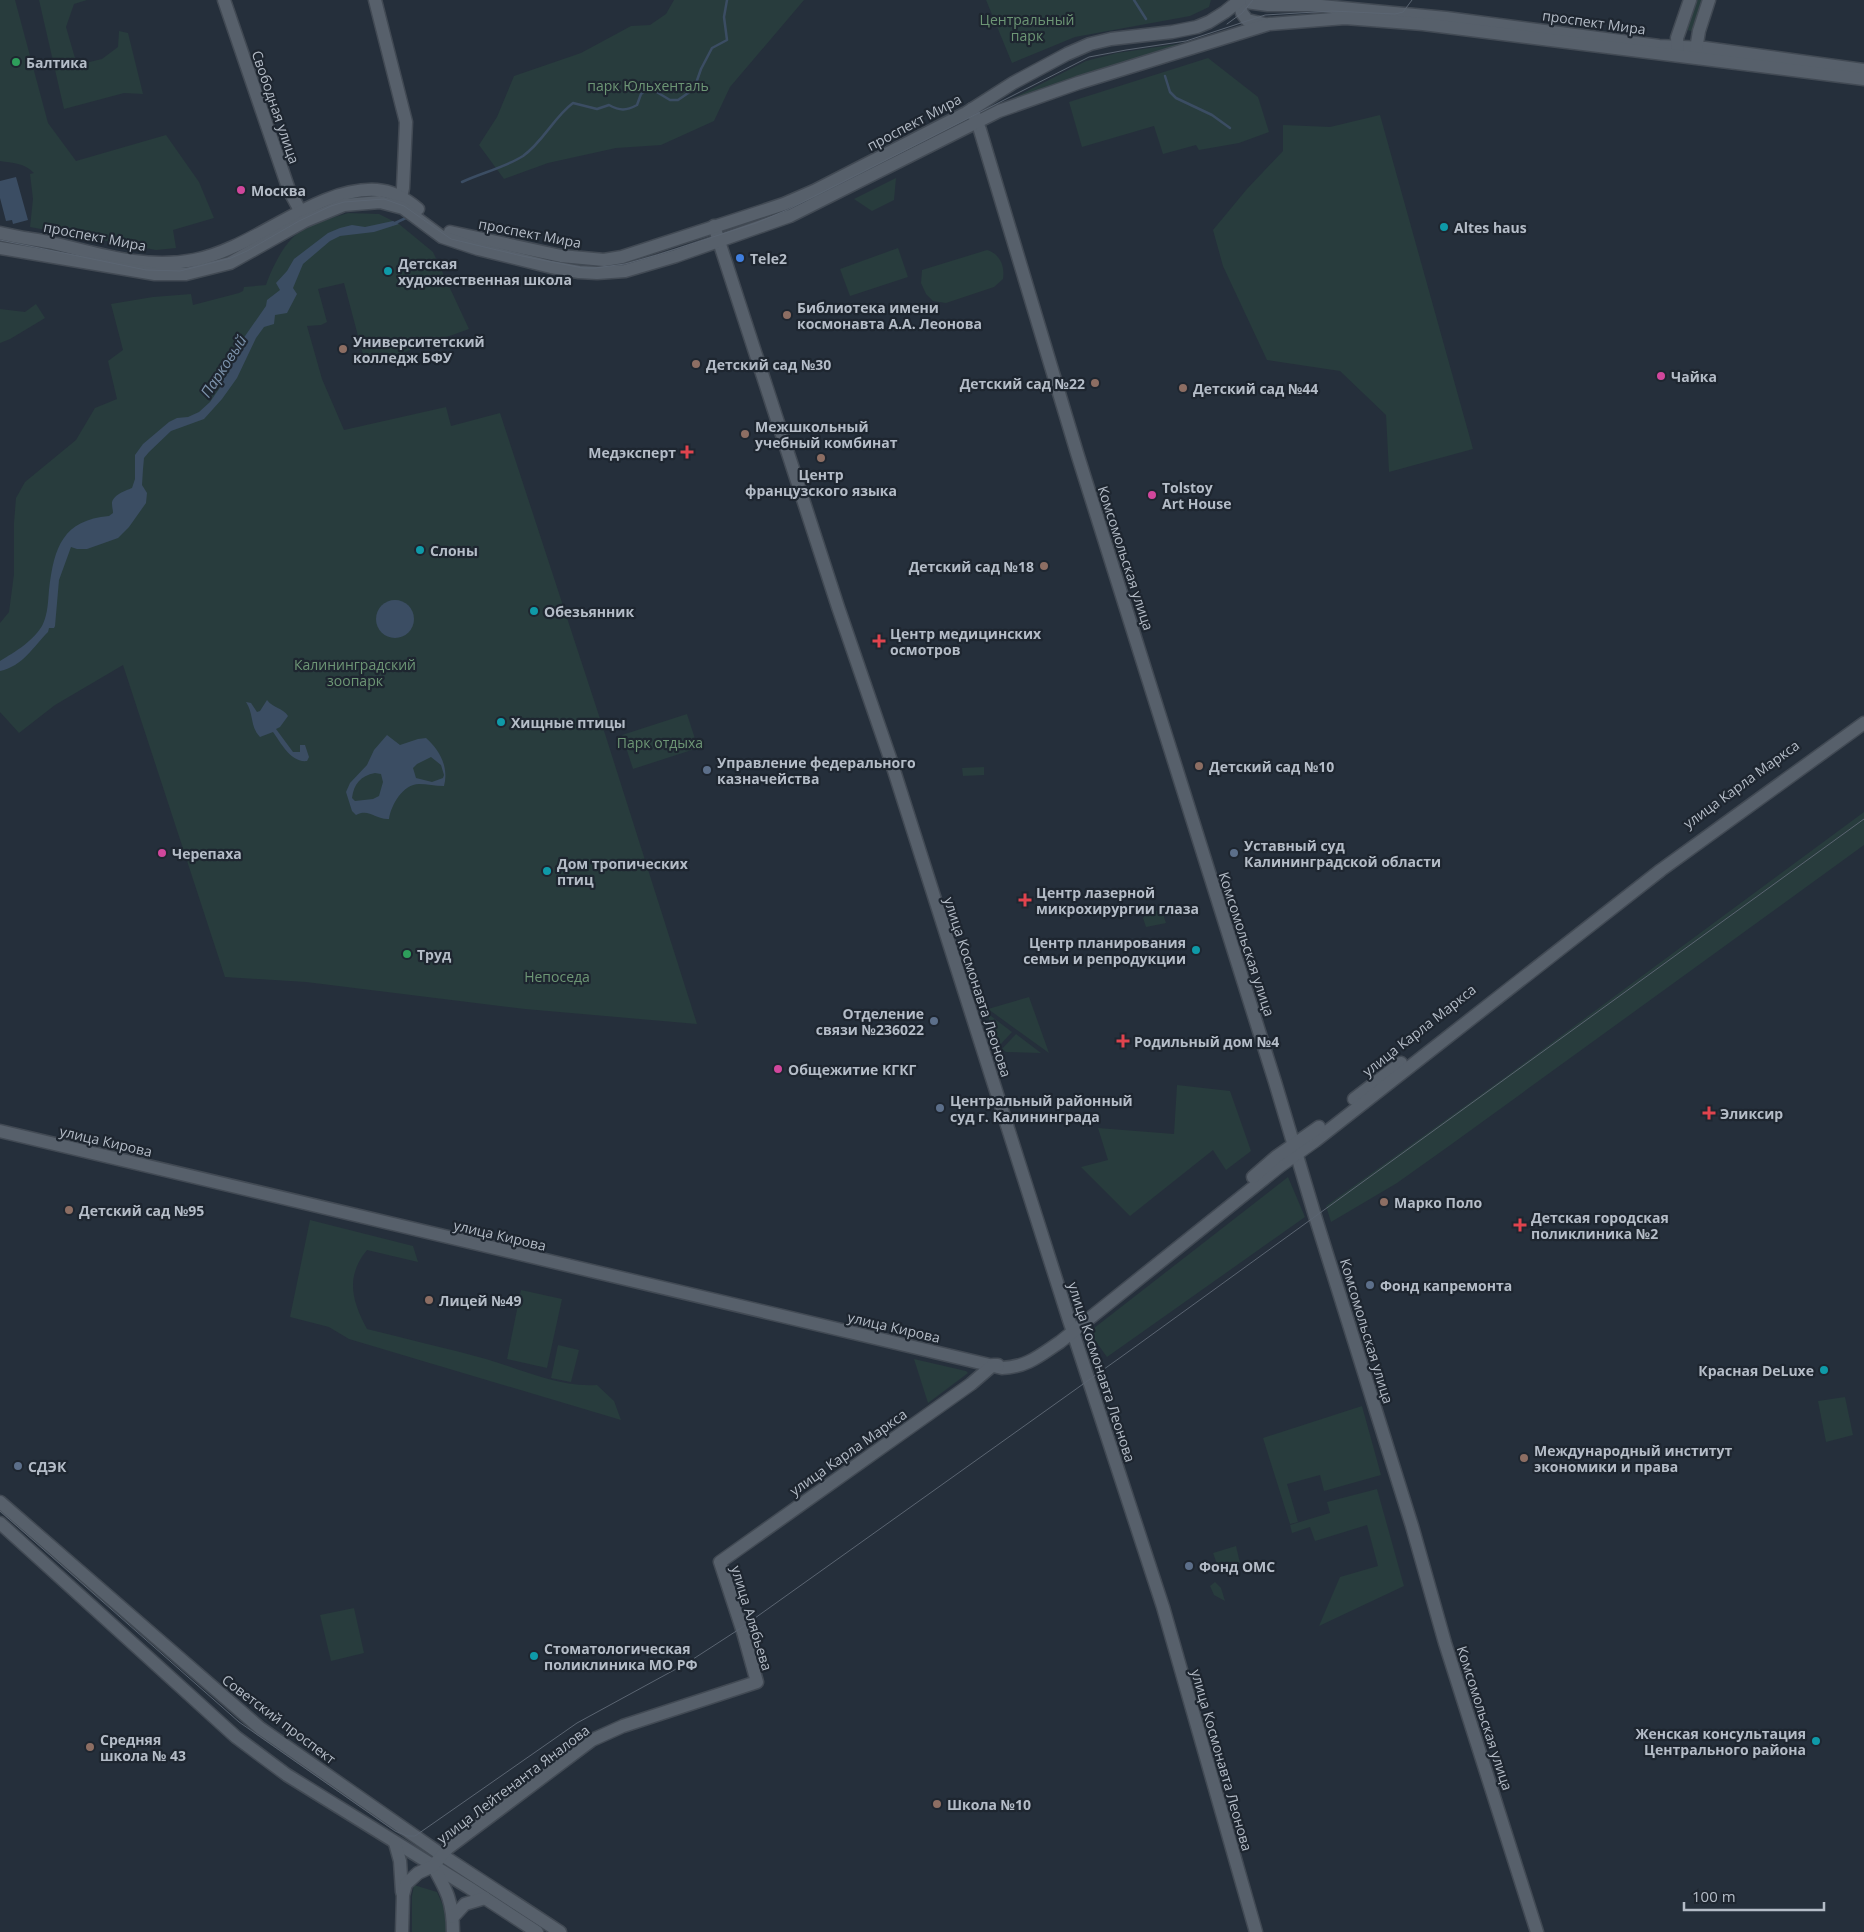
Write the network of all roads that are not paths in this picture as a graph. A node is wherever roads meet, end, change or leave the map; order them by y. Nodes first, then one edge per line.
1 (224, 0) edge
2 (375, 0) edge
3 (1690, 0) edge
4 (1709, 0) edge
5 (1239, 1) edge
6 (1269, 24) junction
7 (1678, 51) junction
8 (1698, 55) junction
9 (1864, 70) edge
10 (1864, 79) edge
11 (974, 115) junction
12 (404, 202) junction
13 (303, 216) junction
14 (714, 226) junction
15 (0, 233) edge
16 (443, 234) junction
17 (719, 241) junction
18 (0, 248) edge
19 (1864, 713) edge
20 (1864, 723) edge
21 (0, 1131) edge
22 (1294, 1150) junction
23 (1071, 1329) junction
24 (994, 1365) junction
25 (0, 1502) edge
26 (0, 1523) edge
27 (720, 1562) joint
28 (756, 1682) joint
29 (395, 1843) junction
30 (442, 1855) junction
31 (433, 1866) junction
32 (402, 1896) junction
33 (485, 1898) junction
34 (453, 1917) junction
35 (402, 1932) edge
36 (453, 1932) edge
37 (536, 1932) edge
38 (560, 1932) edge
39 (1256, 1932) edge
40 (1537, 1932) edge

1 - 13 main road, Свободная улица
2 - 12 main road
3 - 7 main road
4 - 8 main road
5 - 6 main road
5 - 7 main road, проспект Мира
5 - 11 main road, проспект Мира
6 - 7 main road, проспект Мира
6 - 11 main road, проспект Мира
7 - 8 main road, проспект Мира
8 - 9 main road, проспект Мира
8 - 10 main road, проспект Мира
11 - 14 main road, проспект Мира
11 - 17 main road, проспект Мира
11 - 22 main road, Комсомольская улица
12 - 13 main road, проспект Мира
12 - 16 main road, проспект Мира
13 - 15 main road, проспект Мира
13 - 18 main road, проспект Мира
14 - 16 main road, проспект Мира
14 - 17 main road, улица Космонавта Леонова
16 - 17 main road, проспект Мира
17 - 23 main road, улица Космонавта Леонова
19 - 22 main road, улица Карла Маркса
20 - 22 main road, улица Карла Маркса
21 - 24 main road, улица Кирова
22 - 23 main road, улица Карла Маркса
22 - 40 main road, Комсомольская улица
23 - 24 main road, улица Карла Маркса
23 - 39 main road, улица Космонавта Леонова
24 - 27 main road, улица Карла Маркса
25 - 30 main road, Советский проспект
26 - 29 main road
27 - 28 main road, улица Алябьева
28 - 30 main road, улица Лейтенанта Яналова
29 - 31 main road
29 - 32 main road
30 - 31 main road, улица Лейтенанта Яналова
30 - 38 main road, Советский проспект
31 - 32 main road
31 - 33 main road
31 - 34 main road
32 - 35 main road
33 - 34 main road
33 - 37 main road
34 - 36 main road

